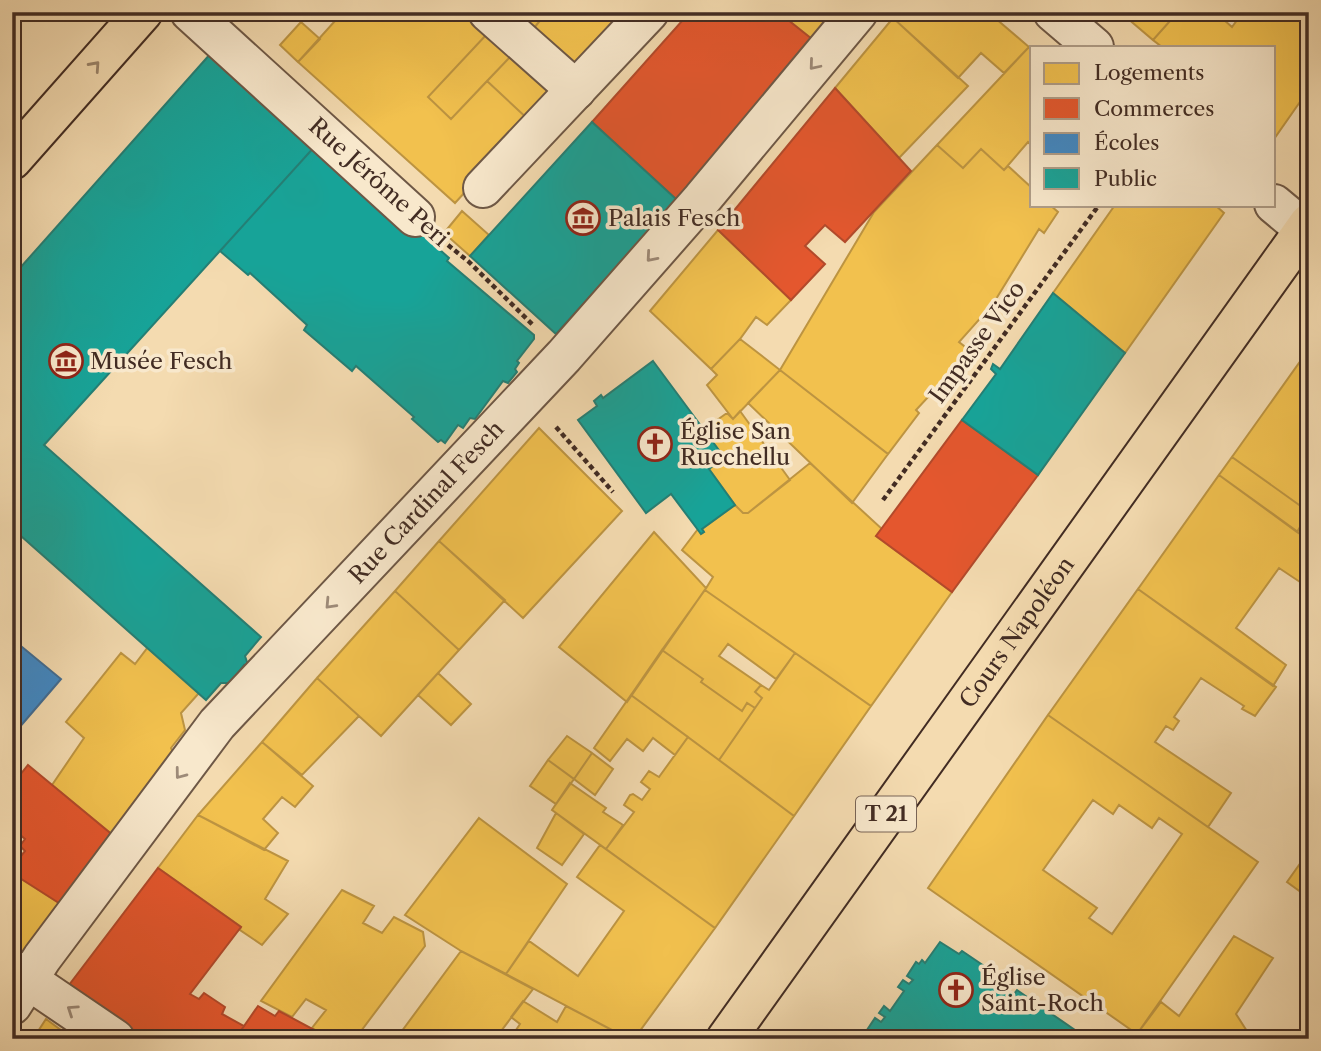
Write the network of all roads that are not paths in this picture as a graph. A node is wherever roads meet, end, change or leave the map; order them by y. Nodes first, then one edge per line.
1 (144, 12) edge
2 (190, 12) edge
3 (488, 12) edge
4 (649, 12) edge
5 (858, 12) edge
6 (1053, 12) edge
7 (1093, 46) edge
8 (576, 90) junction
9 (12, 160) edge
10 (483, 188) dead end
11 (1276, 205) edge
12 (415, 217) road end
13 (1306, 226) edge
14 (18, 985) edge
15 (115, 1039) edge
16 (726, 1039) edge

9 -> 1 main road
2 - 12 street, Rue Jérôme Peri
3 - 8 street
4 - 8 street
5 -> 14 street, Rue Cardinal Fesch
6 - 7 street
8 - 10 street
11 - 13 street
13 - 16 main road, Cours Napoléon / T 21
15 -> 14 street

